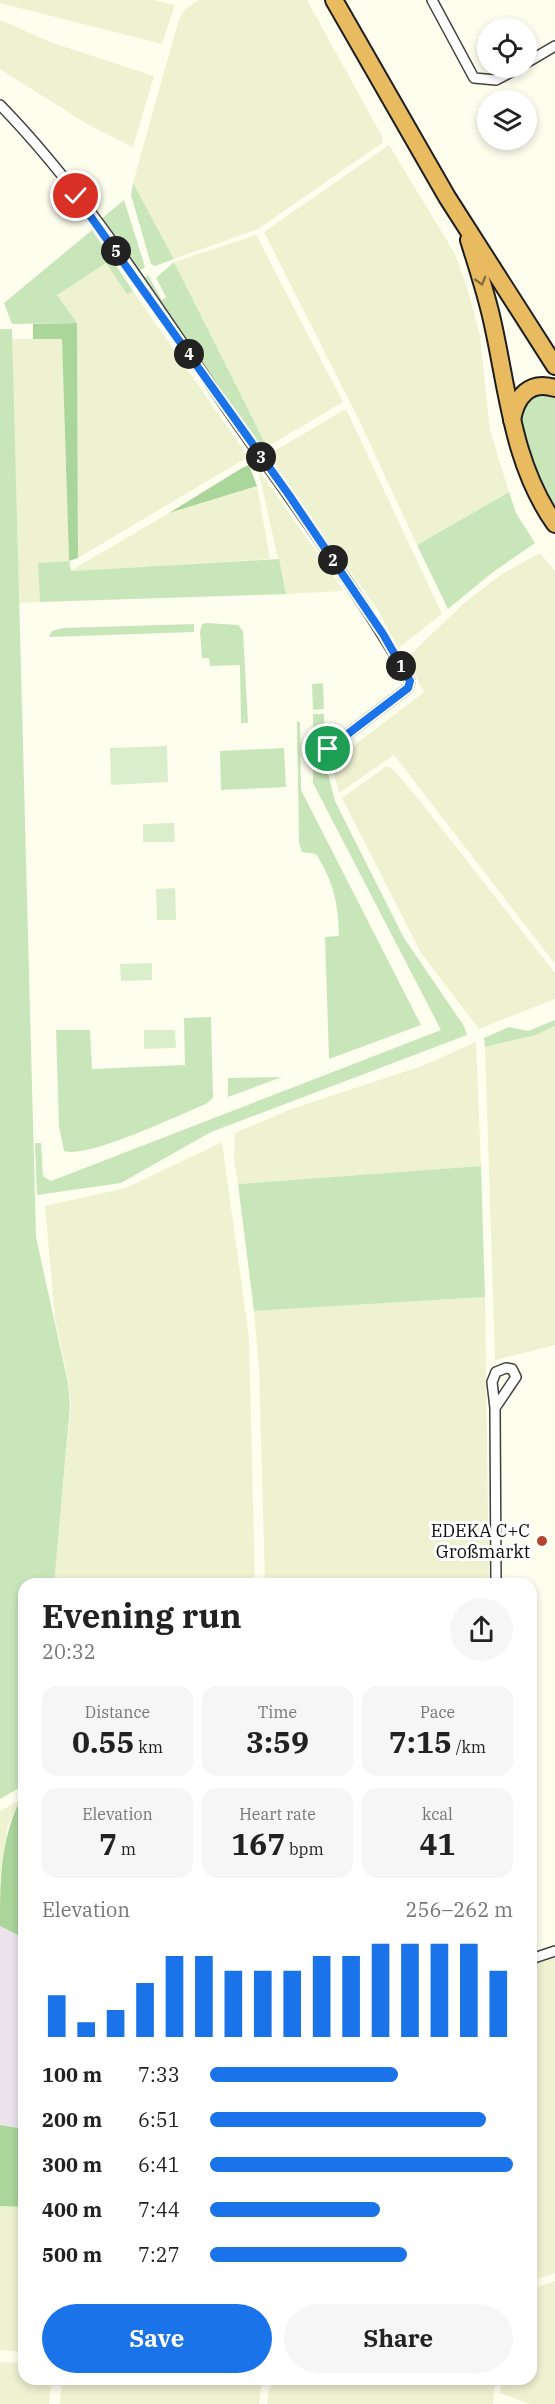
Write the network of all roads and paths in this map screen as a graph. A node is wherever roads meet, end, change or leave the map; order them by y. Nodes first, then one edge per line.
1 (334, 0) edge
2 (432, 0) edge
3 (555, 46) edge
4 (537, 57) edge
5 (500, 78) edge
6 (0, 105) edge
7 (465, 225) junction
8 (555, 366) edge
9 (555, 388) edge
10 (511, 424) junction
11 (555, 524) edge
12 (328, 749) dead end
13 (495, 1407) dead end
14 (496, 1578) edge
15 (555, 1951) edge
16 (537, 1957) edge

1 - 7 highway
2 - 5 street
3 - 4 street
6 - 12 street
7 - 8 highway
7 -> 10 highway
9 - 10 highway
10 - 11 highway
13 - 14 street
15 - 16 street

